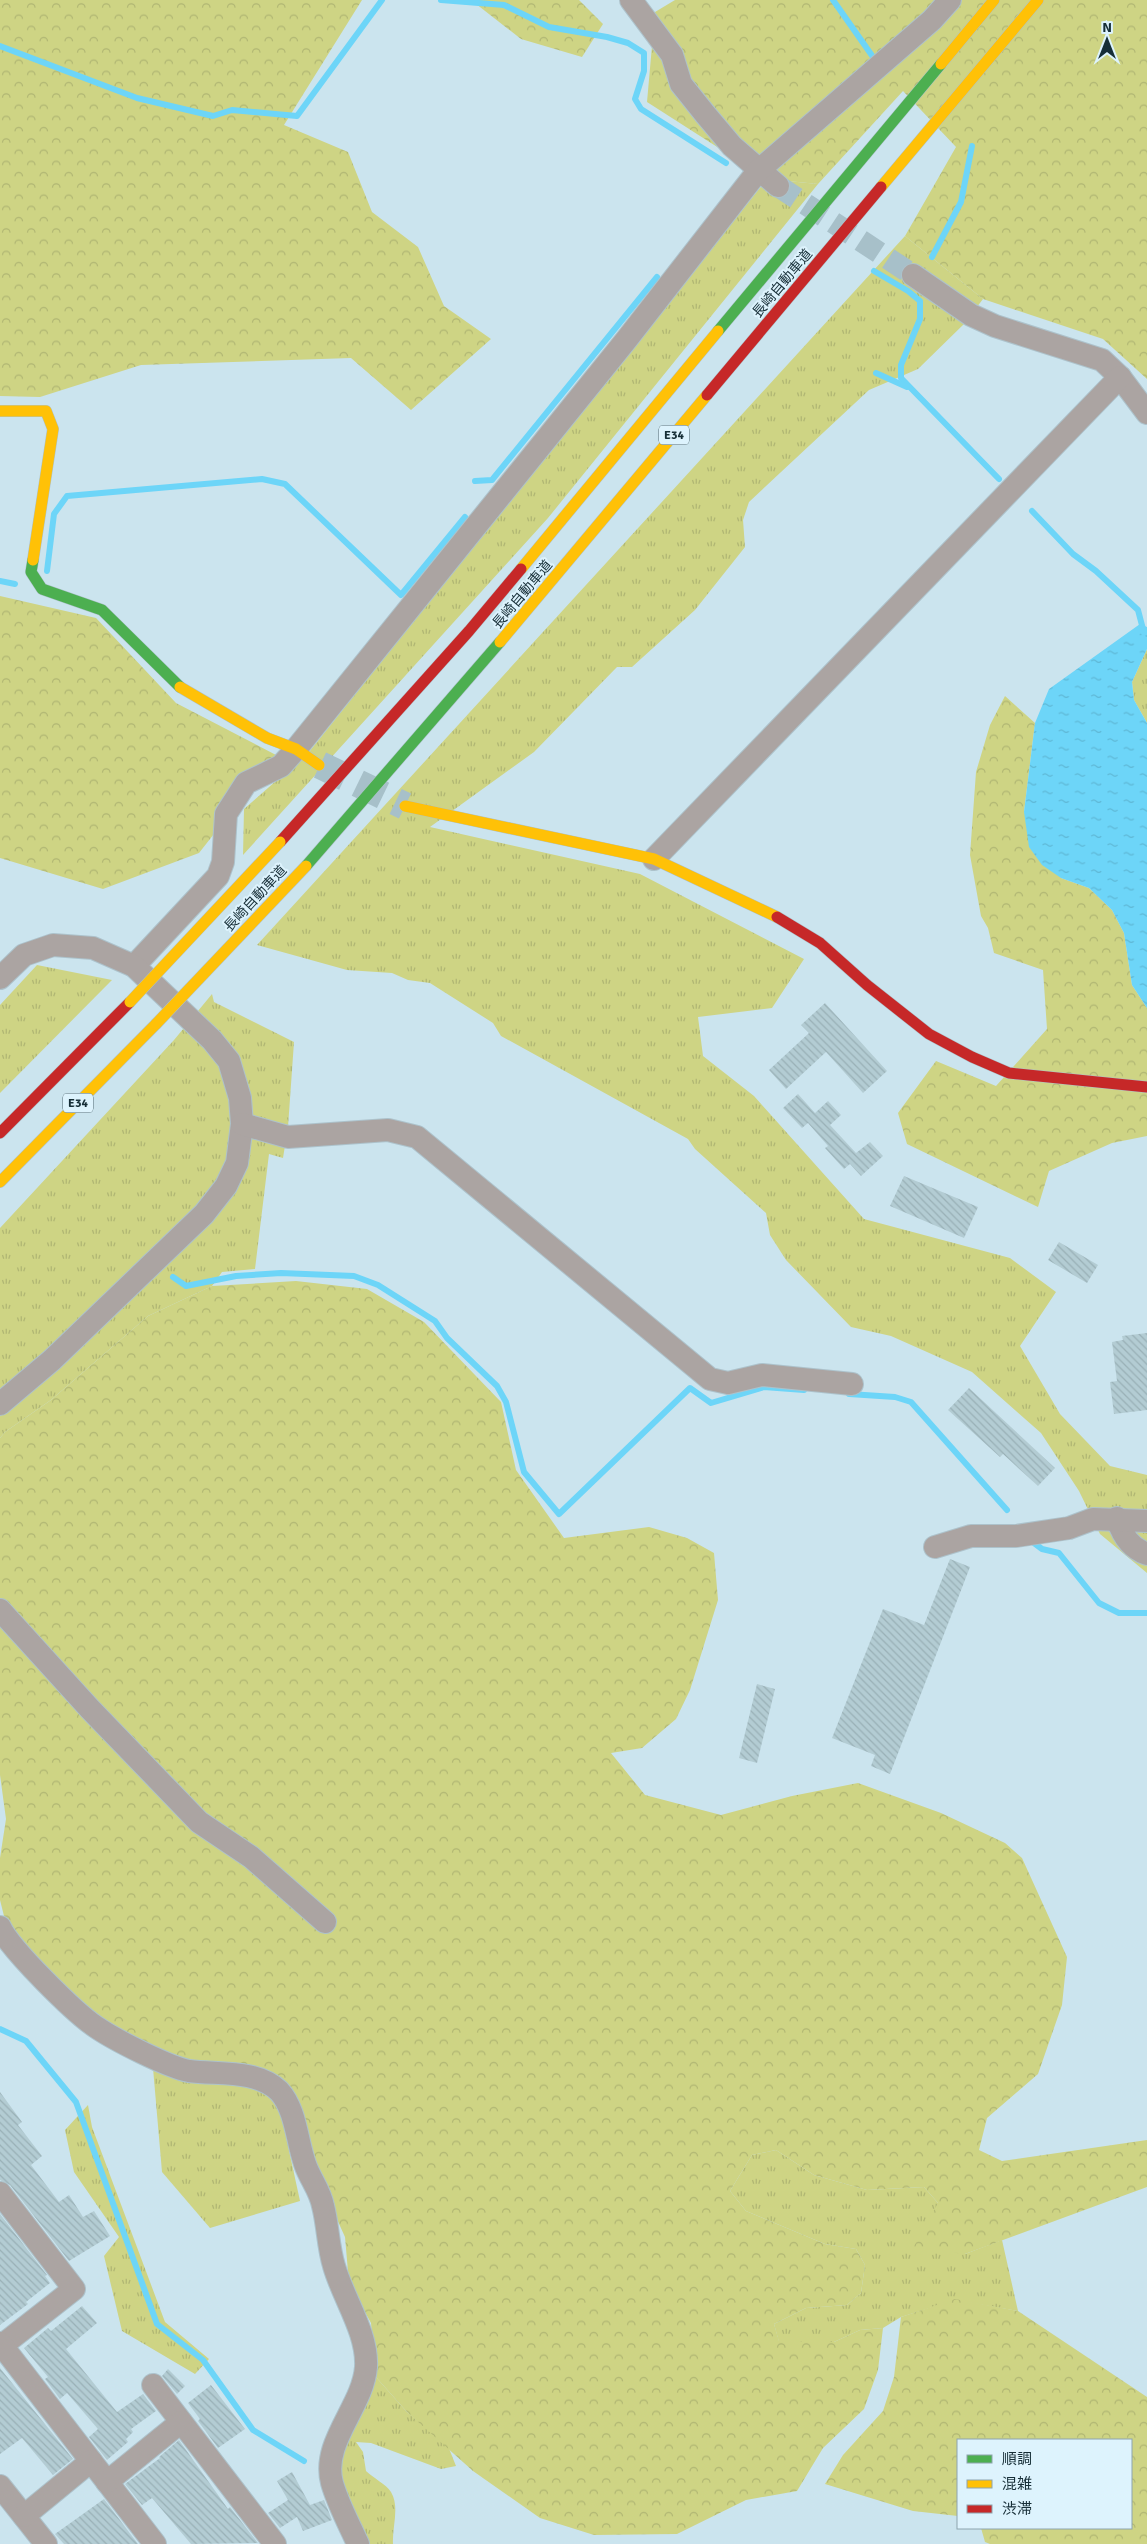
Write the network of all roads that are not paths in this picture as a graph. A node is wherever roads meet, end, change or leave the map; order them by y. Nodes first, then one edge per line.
1 (631, 0) edge
2 (950, 0) edge
3 (994, 0) edge
4 (1038, 0) edge
5 (758, 171) junction
6 (778, 186) tunnel mouth
7 (913, 275) tunnel mouth
8 (1120, 377) junction
9 (0, 411) edge
10 (1147, 413) edge
11 (296, 749) junction
12 (319, 765) tunnel mouth
13 (405, 806) tunnel mouth
14 (654, 859) junction
15 (134, 966) junction
16 (0, 978) edge
17 (1147, 1087) edge
18 (242, 1124) junction
19 (0, 1133) edge
20 (0, 1182) edge
21 (852, 1384) dead end
22 (0, 1404) edge
23 (1117, 1518) junction
24 (1147, 1521) edge
25 (935, 1547) dead end
26 (1147, 1554) edge
27 (0, 1610) edge
28 (326, 1922) dead end
29 (0, 1927) edge
30 (0, 2193) edge
31 (0, 2345) edge
32 (152, 2385) dead end
33 (181, 2422) junction
34 (91, 2461) junction
35 (107, 2482) junction
36 (0, 2486) edge
37 (24, 2516) junction
38 (46, 2544) edge
39 (155, 2544) edge
40 (275, 2544) edge
41 (358, 2544) edge

1 - 5 street
2 - 5 street
3 - 19 main road, 長崎自動車道 / E34, bridge
4 - 20 main road, 長崎自動車道 / E34, bridge
5 - 6 street
5 - 11 street
7 - 8 street
8 - 10 street
8 - 14 street
9 - 11 main road
11 - 12 main road
11 - 15 street
13 - 14 main road
14 - 17 main road
15 - 16 street
15 - 18 street
18 - 21 street
18 - 22 street
23 - 24 street
23 - 25 street
23 - 26 street
27 - 28 street
29 - 41 street
30 - 31 street
31 - 34 street
32 - 33 street
33 - 35 street
33 - 40 street
34 - 35 street
34 - 37 street
35 - 39 street
36 - 37 street
37 - 38 street

